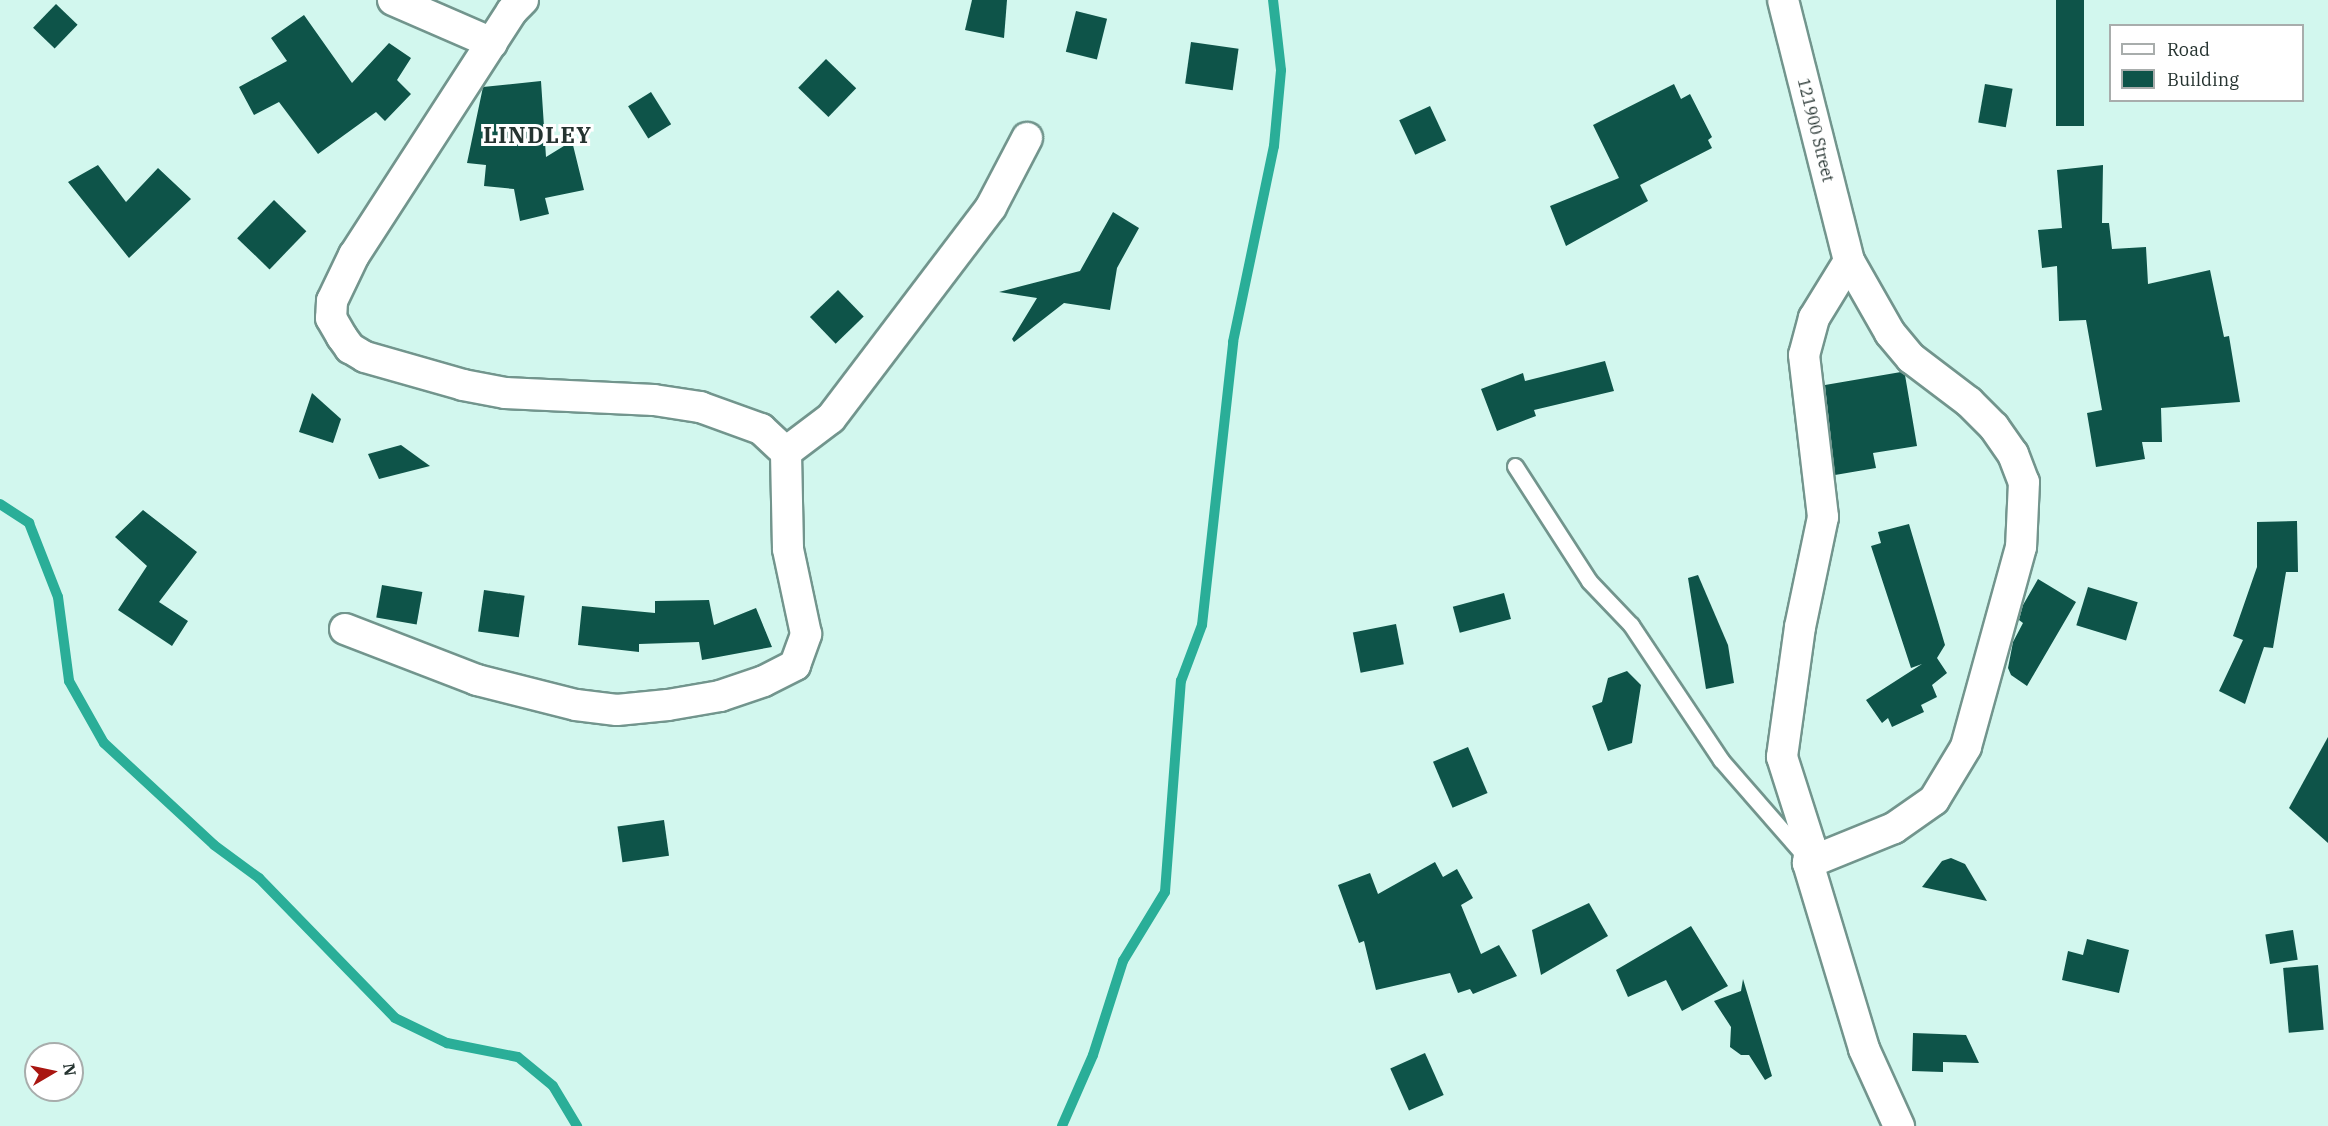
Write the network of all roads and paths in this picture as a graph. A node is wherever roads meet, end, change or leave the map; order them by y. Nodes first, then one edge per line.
1 (393, 0) edge
2 (523, 0) edge
3 (1783, 0) edge
4 (492, 43) junction
5 (1027, 138) dead end
6 (1849, 261) junction
7 (786, 452) junction
8 (1515, 466) dead end
9 (345, 629) dead end
10 (1808, 863) junction
11 (1899, 1126) edge

1 - 4 street
2 - 4 street
3 - 6 street, 121900 Street
4 - 7 street
5 - 7 street
6 - 10 street
6 - 10 street, 121900 Street
7 - 9 street
8 - 10 lane
10 - 11 street

